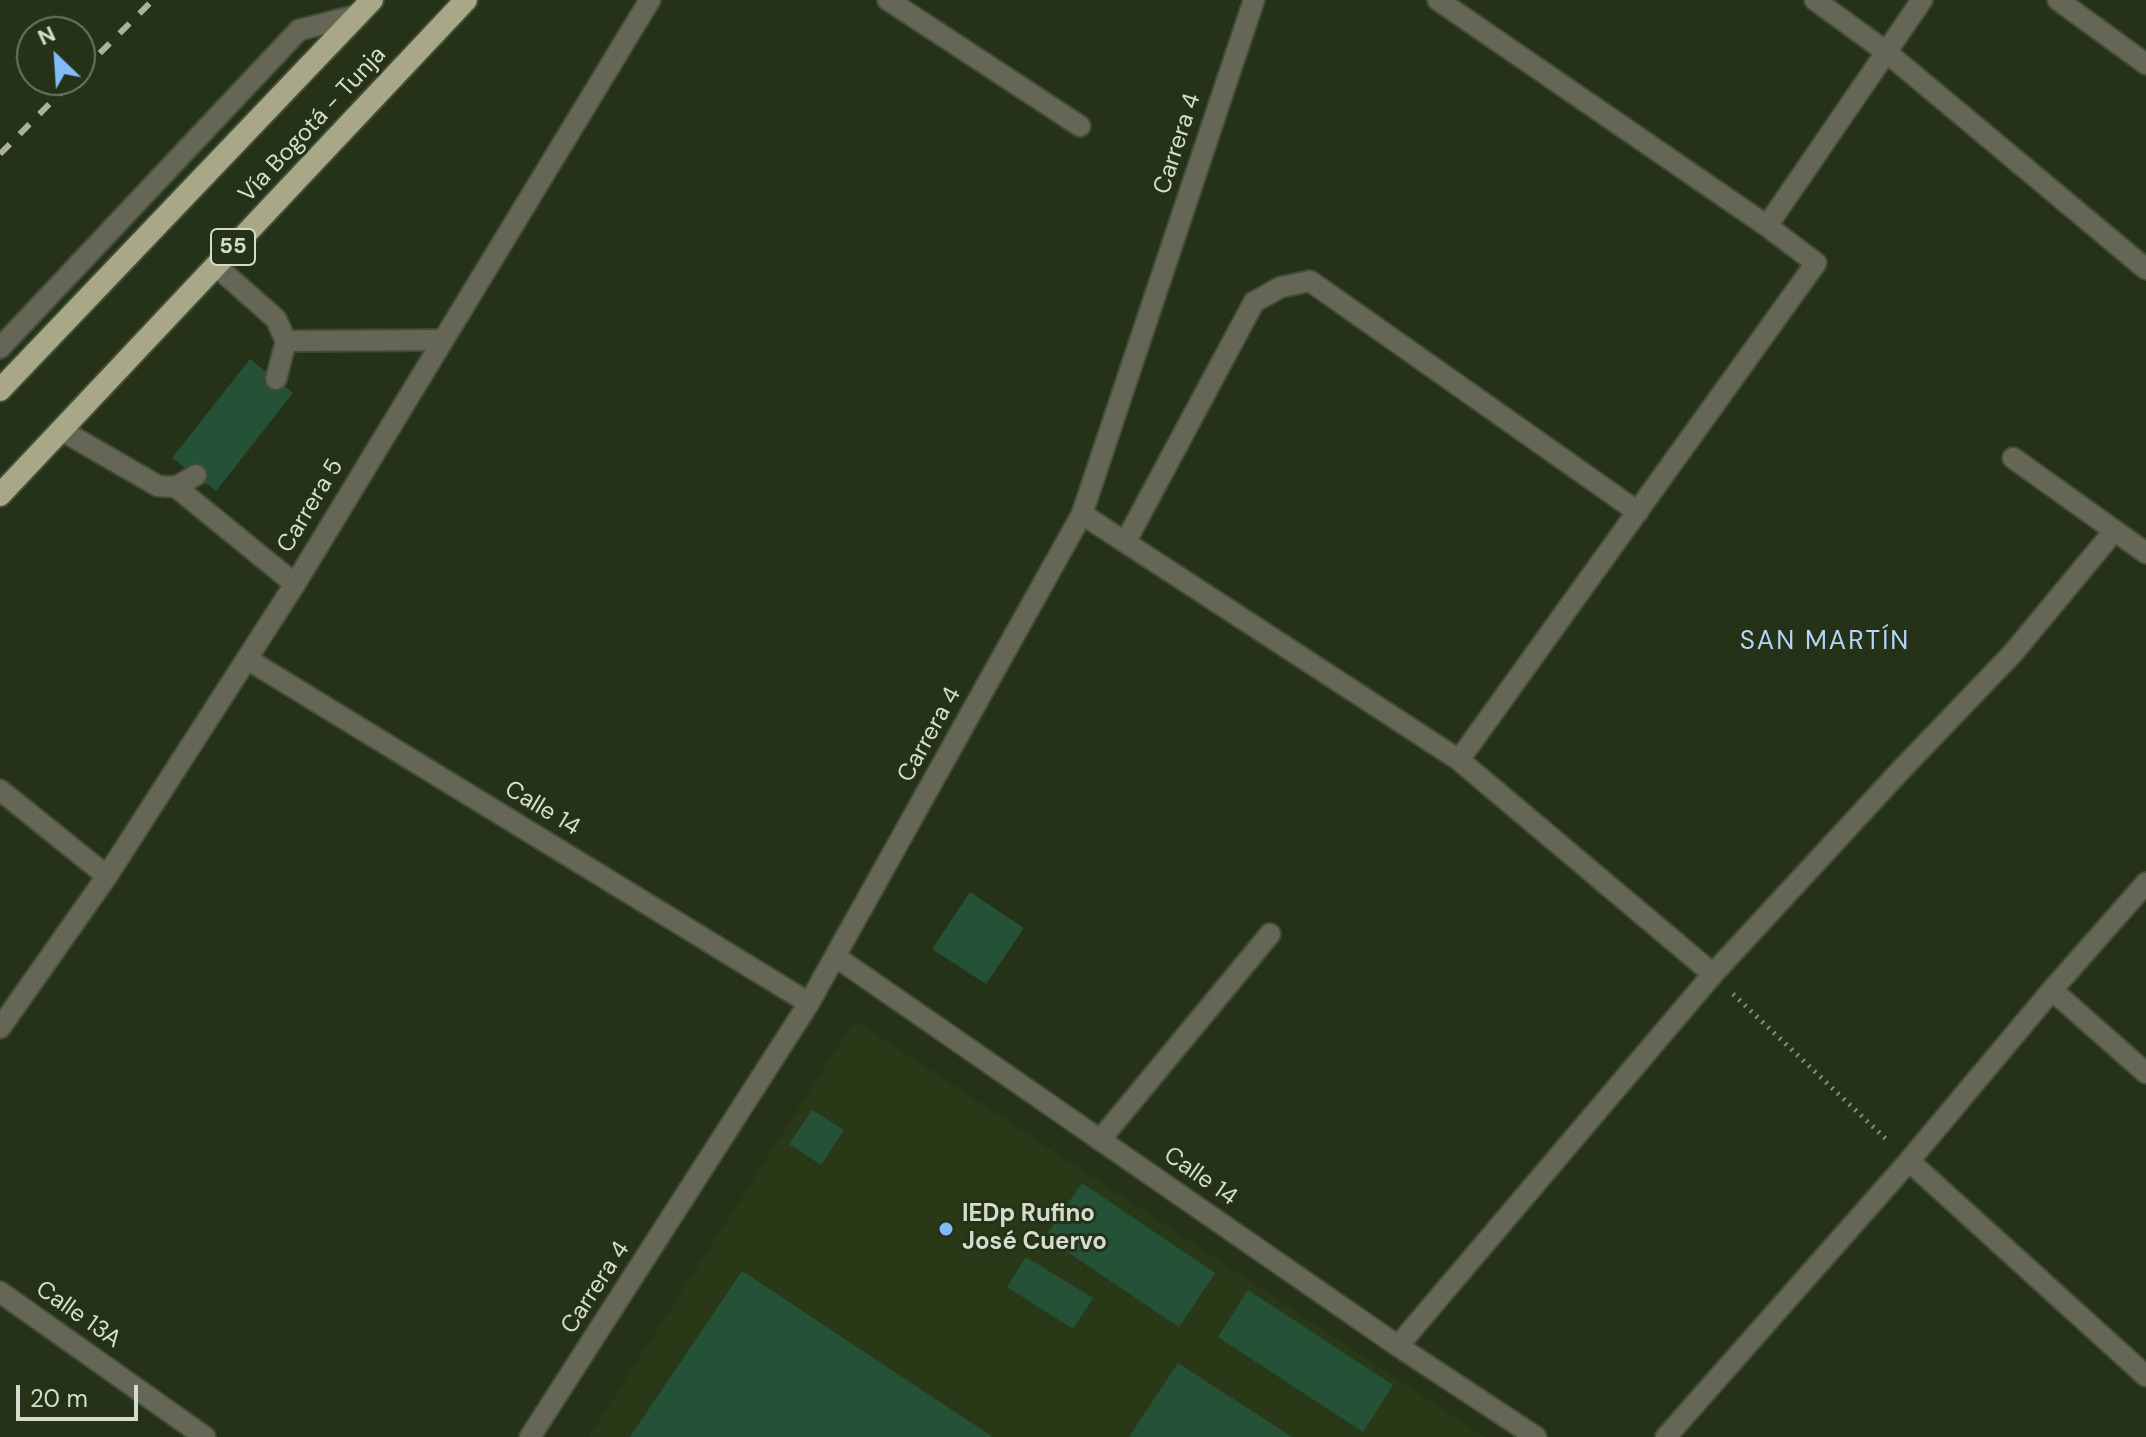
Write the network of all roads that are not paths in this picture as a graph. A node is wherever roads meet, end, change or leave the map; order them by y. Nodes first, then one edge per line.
1 (466, 0) edge
2 (650, 0) edge
3 (888, 0) edge
4 (1254, 0) edge
5 (1438, 0) edge
6 (1815, 0) edge
7 (1922, 0) edge
8 (2058, 0) edge
9 (365, 8) edge
10 (1885, 51) junction
11 (2146, 64) edge
12 (1080, 126) dead end
13 (1767, 226) junction
14 (216, 266) junction
15 (2146, 269) edge
16 (442, 340) junction
17 (286, 341) junction
18 (0, 348) edge
19 (276, 379) dead end
20 (0, 390) edge
21 (61, 430) junction
22 (2013, 458) dead end
23 (196, 475) dead end
24 (176, 487) junction
25 (0, 495) edge
26 (1638, 512) junction
27 (1082, 514) junction
28 (2114, 531) junction
29 (1126, 541) junction
30 (2146, 553) edge
31 (295, 584) junction
32 (247, 659) junction
33 (1459, 760) junction
34 (0, 790) edge
35 (107, 876) junction
36 (2146, 883) edge
37 (1270, 934) dead end
38 (836, 957) junction
39 (1713, 974) junction
40 (2052, 990) junction
41 (809, 1003) junction
42 (0, 1028) edge
43 (2146, 1073) edge
44 (1100, 1140) junction
45 (1909, 1161) junction
46 (0, 1292) edge
47 (1398, 1346) junction
48 (2146, 1376) edge
49 (205, 1437) edge
50 (530, 1437) edge
51 (1536, 1437) edge
52 (1666, 1437) edge

1 - 14 highway, Vía Bogotá - Tunja / 55
2 - 16 street, Carrera 5
3 - 12 street
4 - 27 street, Carrera 4
5 - 13 street
6 - 10 street
7 - 10 street
8 - 11 street
9 - 18 street
9 - 20 highway, Vía Bogotá - Tunja
10 - 13 street
10 - 15 street
13 - 26 street
14 - 17 street
14 - 21 highway, Vía Bogotá - Tunja / 55
16 - 17 street
16 - 31 street, Carrera 5
17 - 19 street
21 - 24 street
21 - 25 highway, Vía Bogotá - Tunja / 55
22 - 28 street
23 - 24 street
24 - 31 street
26 - 29 street
26 - 33 street
27 - 29 street
27 - 38 street, Carrera 4
28 - 30 street
28 - 39 street
29 - 33 street
31 - 32 street, Carrera 5
32 - 35 street, Carrera 5
32 - 41 street, Calle 14
33 - 39 street
34 - 35 street
35 - 42 street, Carrera 5
36 - 40 street
37 - 44 street
38 - 41 street, Carrera 4
38 - 44 street, Calle 14
39 - 47 street
40 - 43 street
40 - 45 street
41 - 50 street, Carrera 4
44 - 47 street, Calle 14
45 - 48 street
45 - 52 street
46 - 49 street, Calle 13A
47 - 51 street, Calle 14

